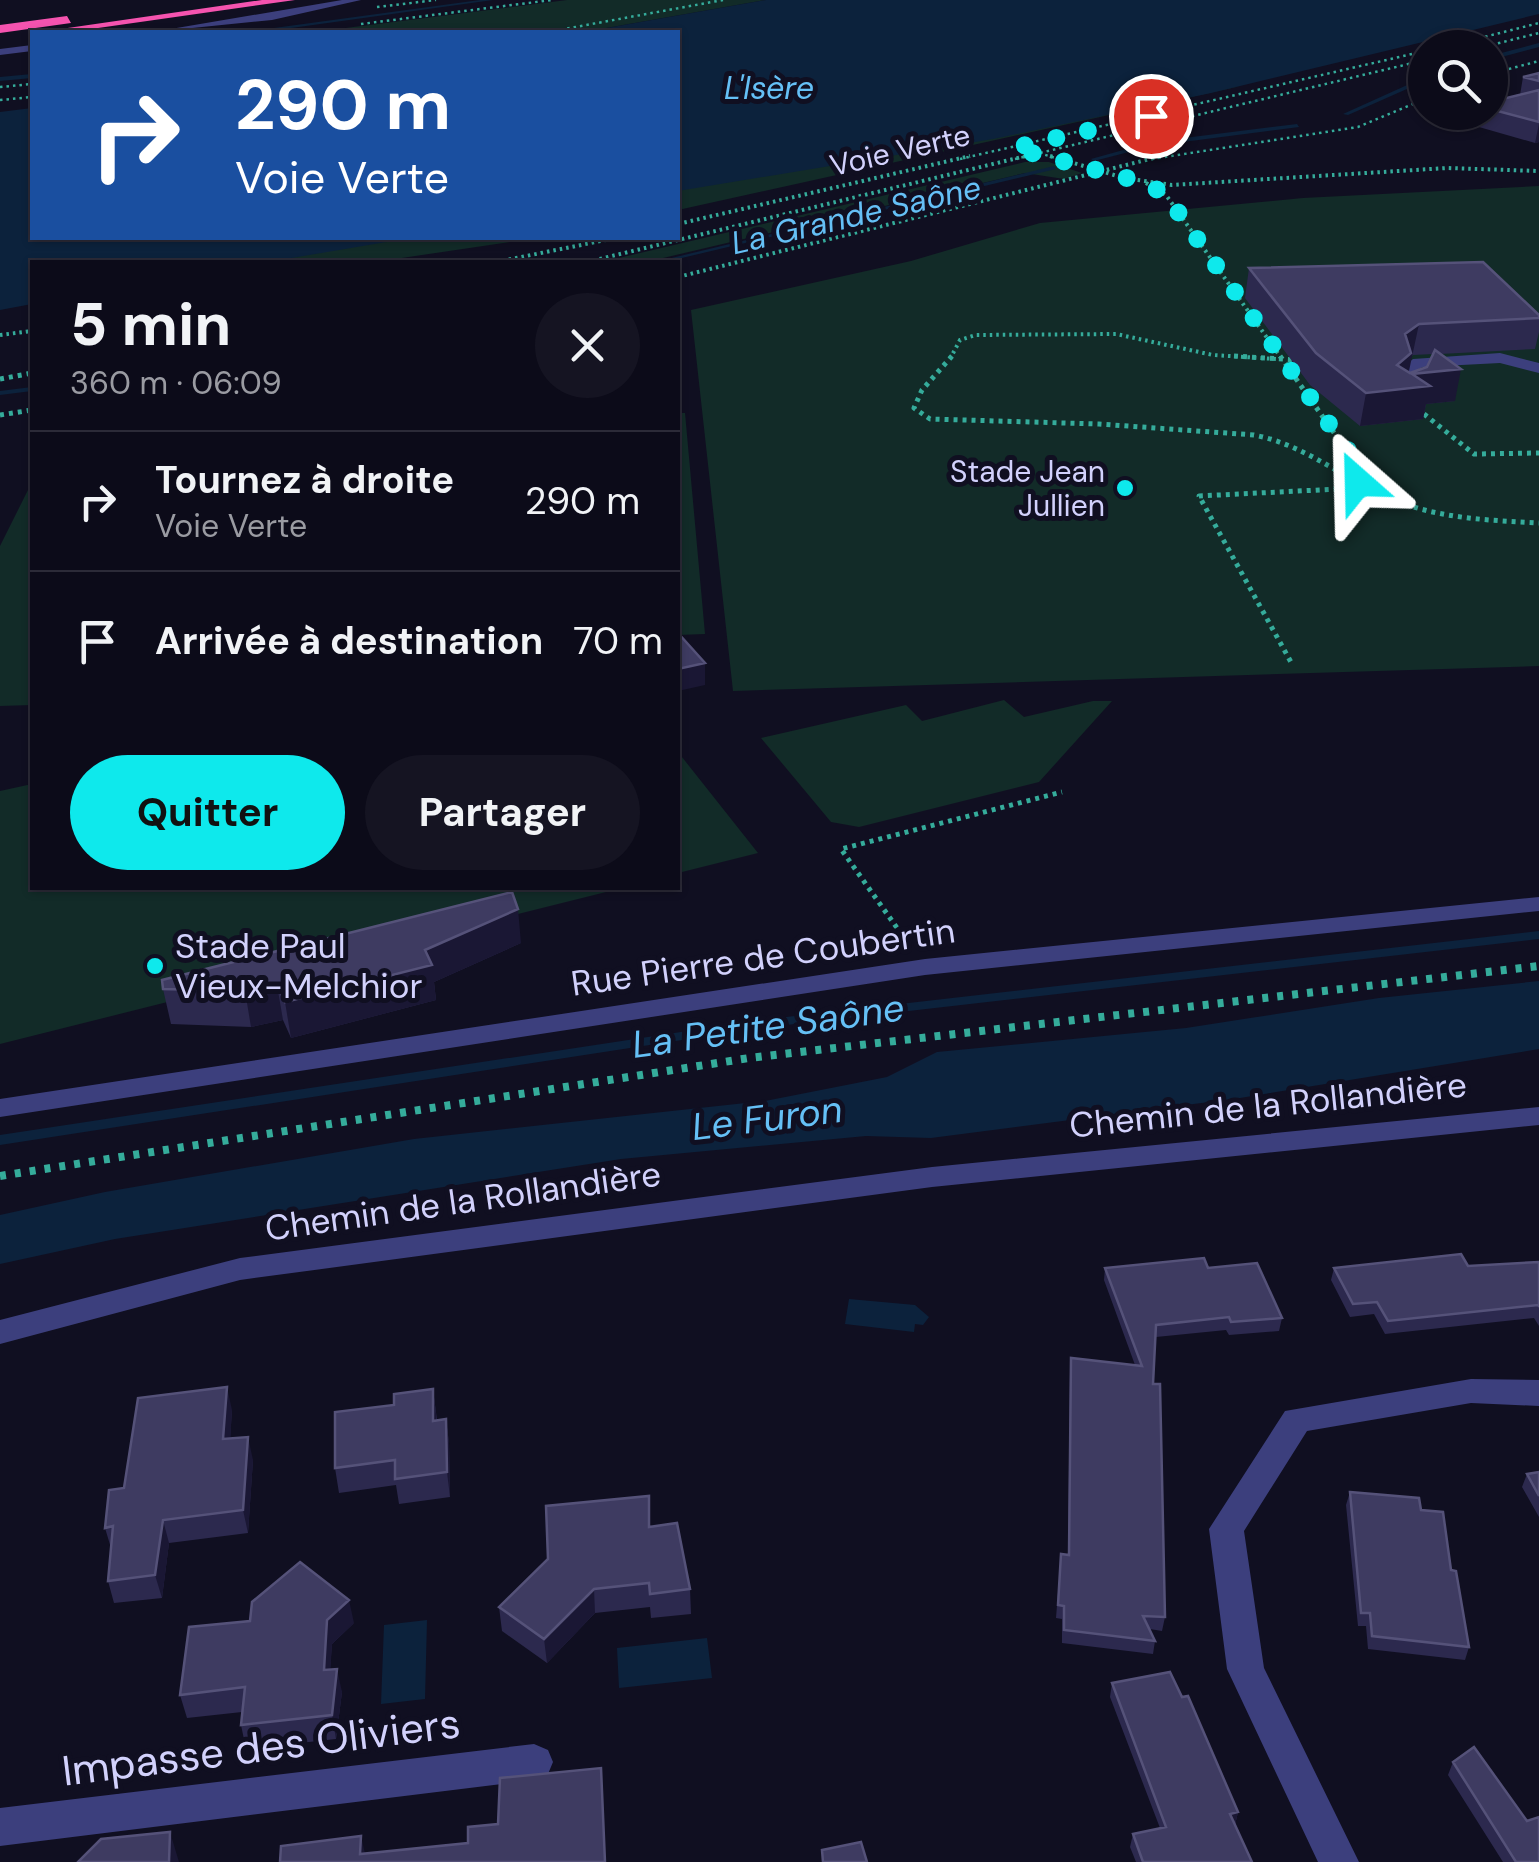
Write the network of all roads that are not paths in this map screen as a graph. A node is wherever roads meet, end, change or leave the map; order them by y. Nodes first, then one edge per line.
1 (213, 0) edge
2 (289, 0) edge
3 (356, 0) edge
4 (0, 29) edge
5 (61, 30) edge
6 (174, 30) edge
7 (30, 34) edge
8 (0, 38) edge
9 (30, 48) edge
10 (0, 52) edge
11 (1539, 368) edge
12 (1403, 397) edge
13 (1539, 904) edge
14 (0, 1108) edge
15 (1539, 1116) edge
16 (0, 1332) edge
17 (1539, 1393) edge
18 (534, 1762) dead end
19 (0, 1828) edge
20 (1339, 1862) edge

1 - 4 highway
2 - 5 highway
3 - 6 street
7 - 8 highway
9 - 10 street
11 - 12 street
13 - 14 street, Rue Pierre de Coubertin
15 - 16 street, Chemin de la Rollandière
17 - 20 street
18 - 19 street, Impasse des Oliviers

